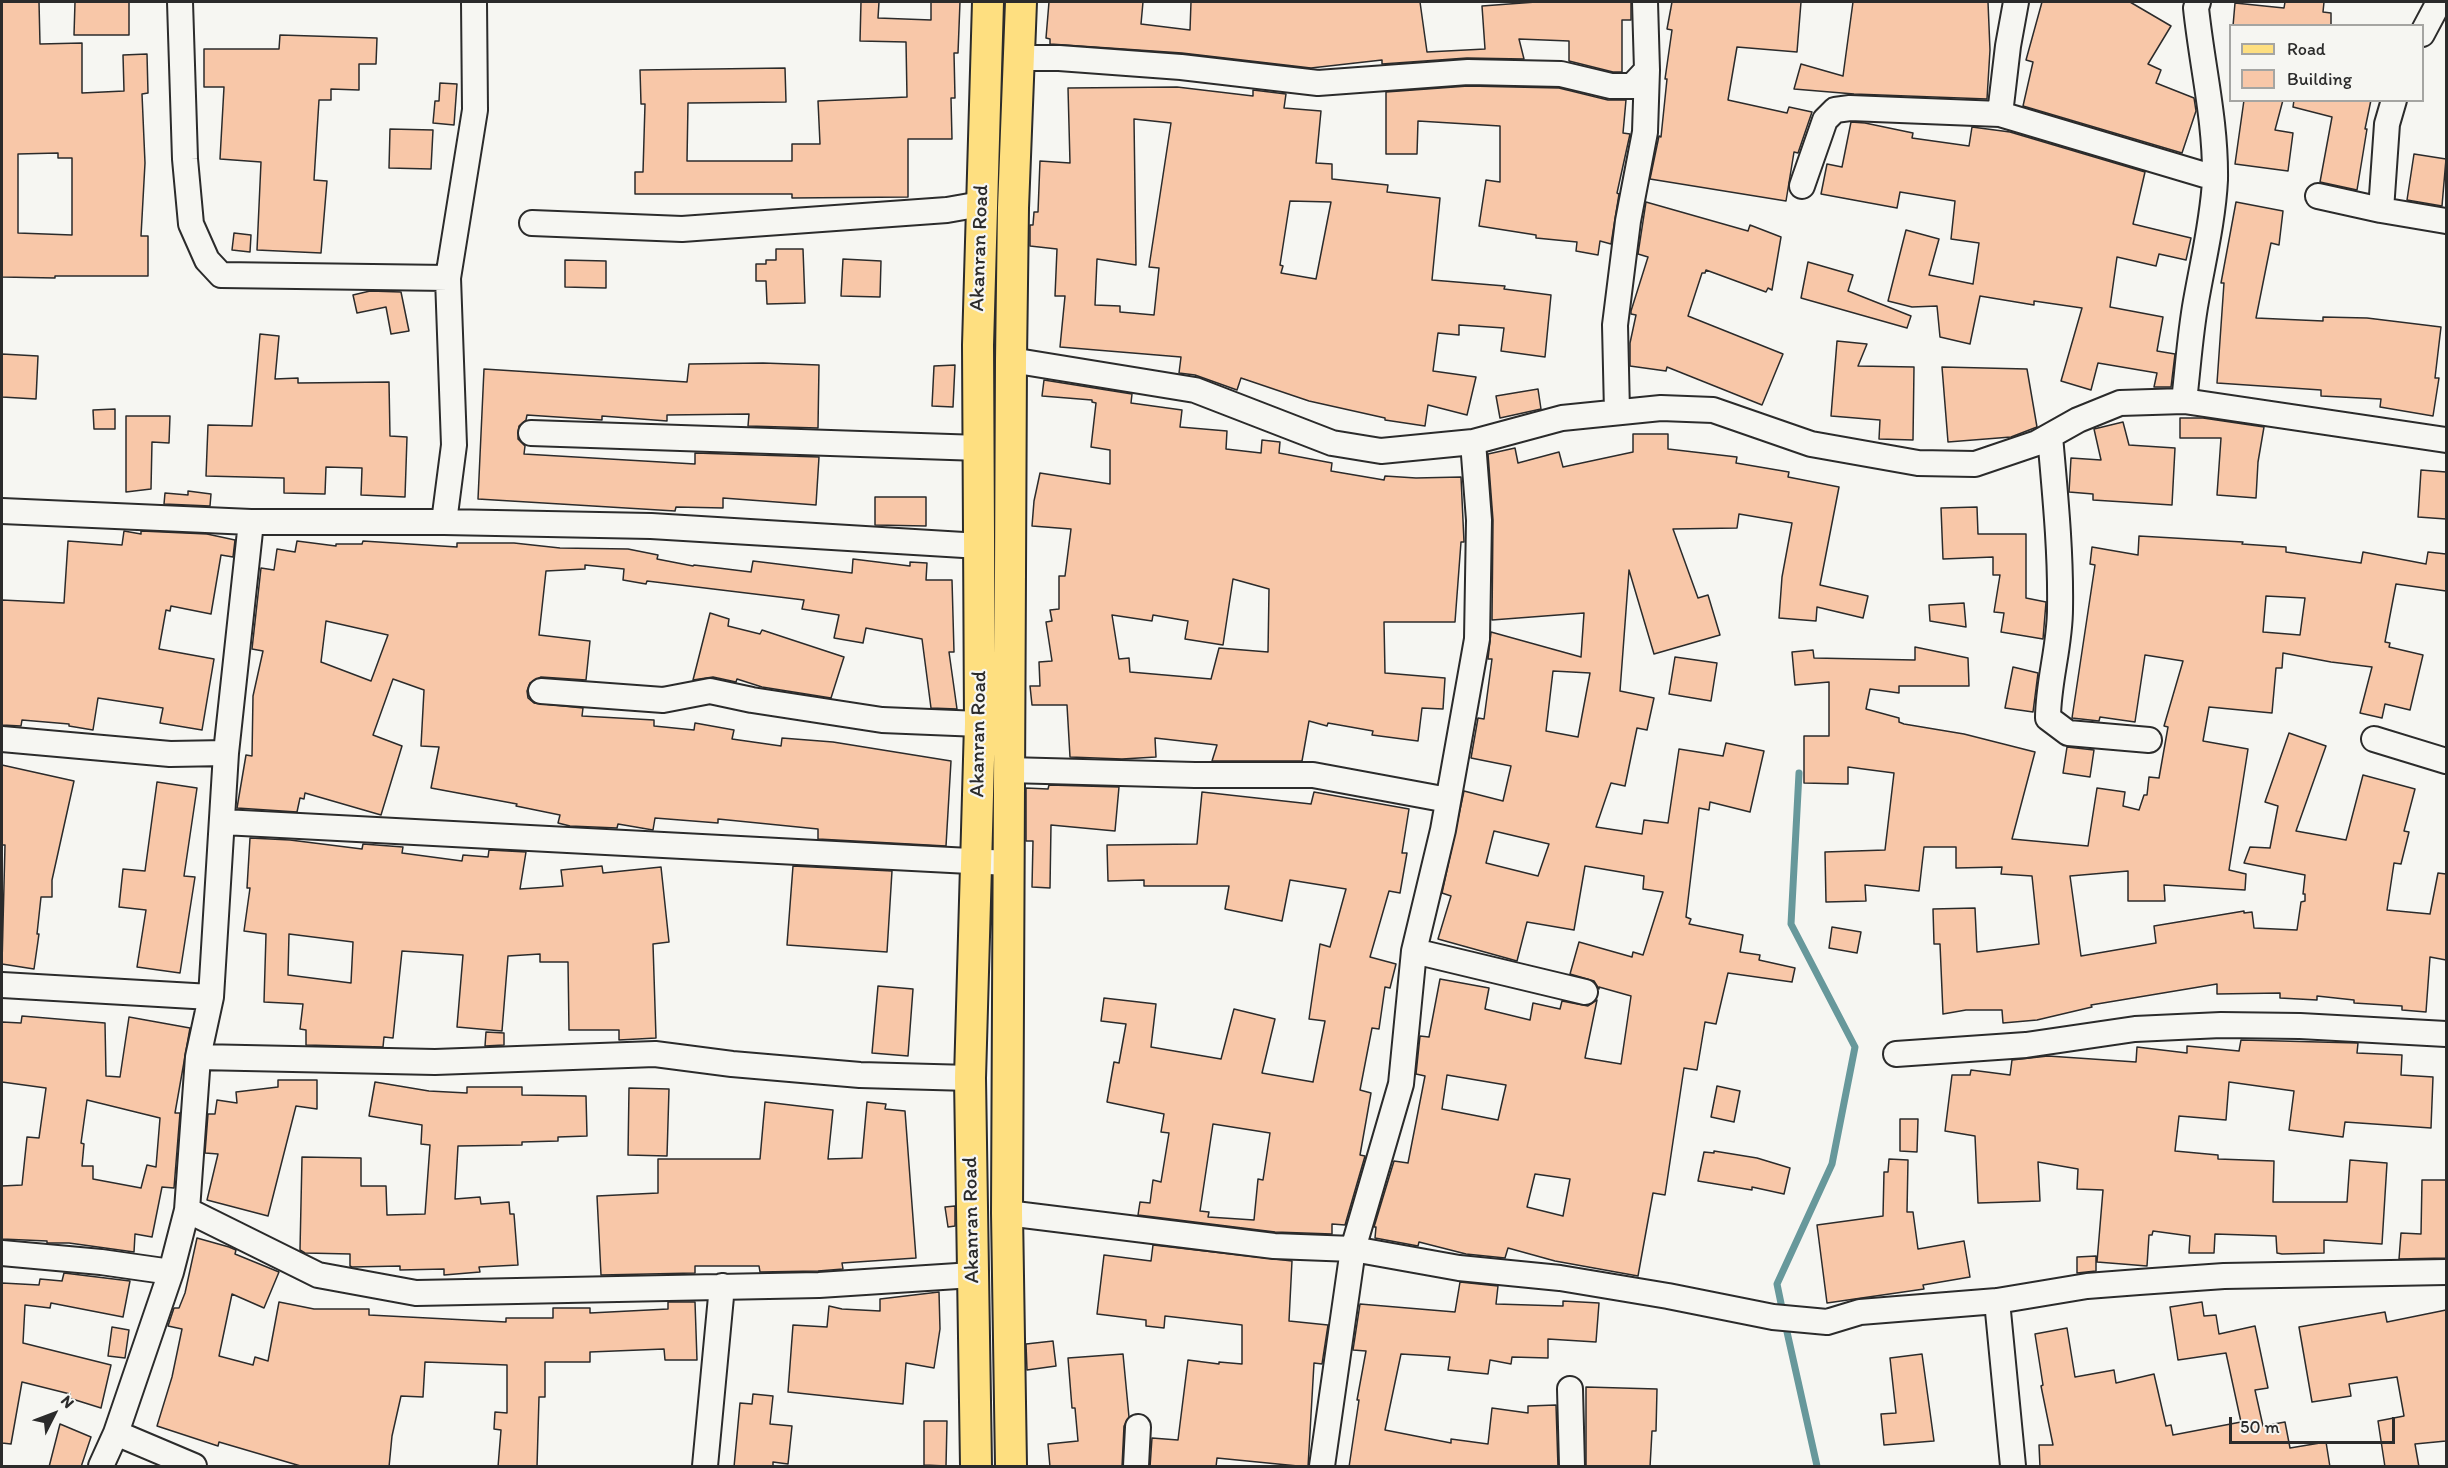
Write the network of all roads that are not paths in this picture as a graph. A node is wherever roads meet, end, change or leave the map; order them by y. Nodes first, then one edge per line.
1 (180, 2) edge
2 (474, 2) edge
3 (988, 2) edge
4 (1021, 2) edge
5 (1645, 2) edge
6 (2016, 2) edge
7 (2439, 2) edge
8 (2191, 4) edge
9 (2424, 30) edge
10 (1020, 58) junction
11 (1647, 70) junction
12 (2393, 102) edge
13 (2000, 114) junction
14 (2215, 178) junction
15 (1802, 186) dead end
16 (2318, 196) dead end
17 (981, 204) junction
18 (2381, 210) junction
19 (2446, 221) edge
20 (532, 223) dead end
21 (448, 278) junction
22 (1011, 360) junction
23 (2184, 401) junction
24 (1617, 412) junction
25 (531, 433) dead end
26 (2445, 435) edge
27 (2050, 436) junction
28 (1473, 441) junction
29 (980, 448) junction
30 (2, 511) edge
31 (251, 522) junction
32 (444, 522) junction
33 (980, 546) junction
34 (541, 691) dead end
35 (980, 724) junction
36 (2, 739) edge
37 (2374, 739) dead end
38 (2149, 740) dead end
39 (226, 753) junction
40 (2446, 761) edge
41 (1008, 770) junction
42 (1448, 800) junction
43 (223, 822) junction
44 (976, 861) junction
45 (1008, 863) junction
46 (1414, 951) junction
47 (2, 985) edge
48 (1585, 992) dead end
49 (211, 997) junction
50 (2446, 1034) edge
51 (1896, 1054) dead end
52 (198, 1058) junction
53 (970, 1078) junction
54 (187, 1210) junction
55 (1007, 1213) junction
56 (1353, 1249) junction
57 (2, 1253) edge
58 (171, 1272) junction
59 (2446, 1272) edge
60 (973, 1275) junction
61 (723, 1286) junction
62 (1997, 1301) junction
63 (1570, 1389) dead end
64 (1138, 1427) dead end
65 (116, 1433) junction
66 (100, 1467) edge
67 (194, 1467) edge
68 (705, 1467) edge
69 (976, 1467) edge
70 (1011, 1467) edge
71 (1136, 1467) edge
72 (1322, 1467) edge
73 (1572, 1467) edge
74 (2013, 1467) edge

1 - 21 street
2 - 21 street
3 - 17 main road, Akanran Road
4 - 10 main road, Akanran Road
5 - 11 street
6 - 13 street
7 - 9 street
8 - 14 street
10 - 11 street
10 - 22 main road, Akanran Road
11 - 24 street
12 - 18 street
13 - 14 street
13 - 15 street
14 - 23 street
16 - 18 street
17 - 20 street
17 - 29 main road, Akanran Road
18 - 19 street
21 - 32 street
22 - 28 street
22 - 41 main road, Akanran Road
23 - 26 street
23 - 27 street
24 - 27 street
24 - 28 street
25 - 29 street
27 - 38 street
28 - 42 street
29 - 33 main road, Akanran Road
30 - 31 street
31 - 32 street
31 - 39 street
32 - 33 street
33 - 35 main road, Akanran Road
34 - 35 street
35 - 44 main road, Akanran Road
36 - 39 street
37 - 40 street
39 - 43 street
41 - 42 street
41 - 45 main road, Akanran Road
42 - 46 street
43 - 44 street
43 - 49 street
44 - 45 street
44 - 53 main road, Akanran Road
45 - 55 main road, Akanran Road
46 - 48 street
46 - 56 street
47 - 49 street
49 - 52 street
50 - 51 street
52 - 53 street
52 - 54 street
53 - 60 main road, Akanran Road
54 - 58 street
54 - 61 street
55 - 56 street
55 - 70 main road, Akanran Road
56 - 62 street
56 - 72 street
57 - 58 street
58 - 65 street
59 - 62 street
60 - 61 street
60 - 69 main road, Akanran Road
61 - 68 street
62 - 74 street
63 - 73 street
64 - 71 street
65 - 66 street
65 - 67 street

